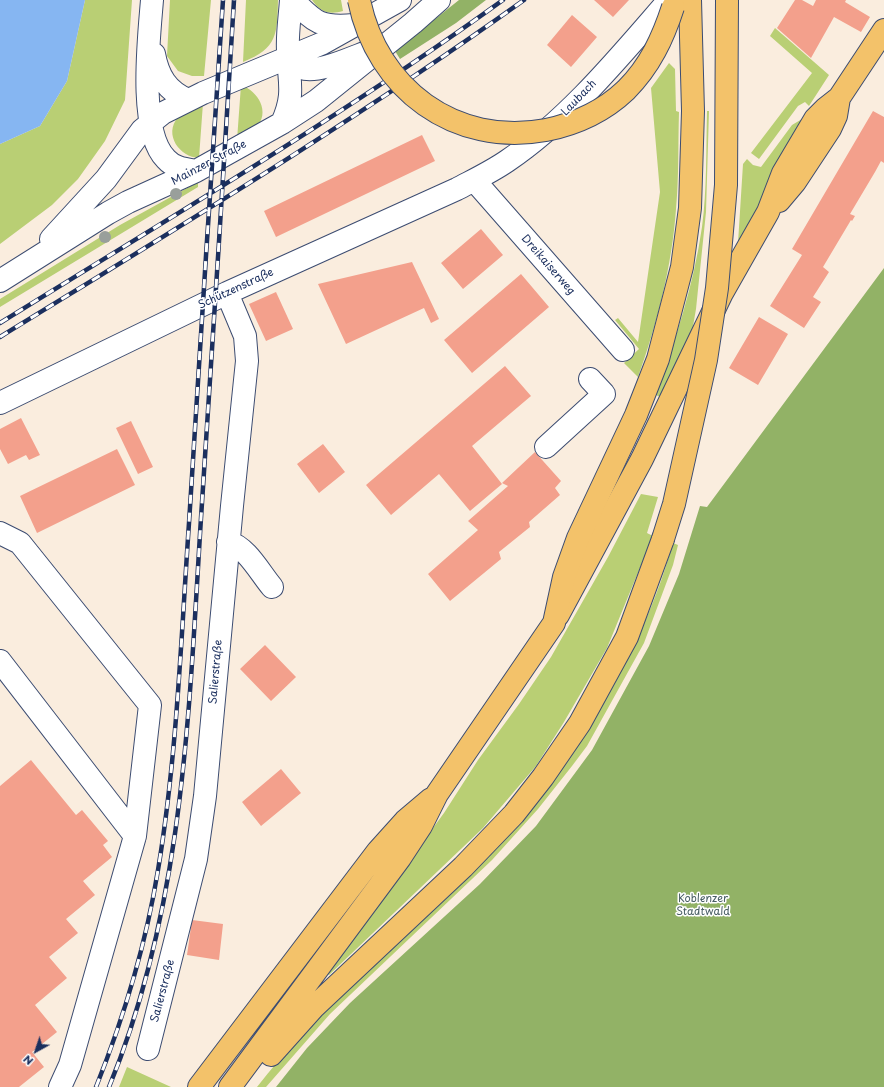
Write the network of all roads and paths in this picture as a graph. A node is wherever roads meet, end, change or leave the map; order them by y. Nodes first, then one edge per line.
1 (152, 0) edge
2 (292, 0) edge
3 (359, 0) edge
4 (400, 0) edge
5 (439, 0) edge
6 (669, 0) edge
7 (674, 0) edge
8 (690, 0) edge
9 (727, 0) edge
10 (357, 24) junction
11 (150, 28) junction
12 (884, 30) edge
13 (382, 47) junction
14 (288, 59) junction
15 (188, 100) junction
16 (151, 123) junction
17 (282, 123) junction
18 (196, 171) junction
19 (474, 180) junction
20 (27, 265) junction
21 (0, 281) edge
22 (226, 293) junction
23 (623, 350) dead end
24 (590, 379) dead end
25 (0, 402) edge
26 (546, 447) dead end
27 (0, 533) edge
28 (228, 542) junction
29 (272, 587) dead end
30 (554, 623) junction
31 (0, 661) edge
32 (437, 794) junction
33 (135, 836) junction
34 (148, 1050) dead end
35 (60, 1087) edge
36 (199, 1087) edge
37 (230, 1087) edge
38 (245, 1087) edge

1 - 11 street
2 - 10 street
2 - 14 street
3 - 7 main road, bridge
4 - 10 street, Mainzer Straße
5 - 13 street, Mainzer Straße
6 - 19 street, Laubach
8 - 30 main road
9 - 38 main road, bridge
10 - 14 street, Mainzer Straße
11 - 15 street
11 - 16 street
12 - 30 main road
13 - 14 street, Mainzer Straße
13 - 17 street, Mainzer Straße
14 - 15 street, Mainzer Straße
14 - 17 street
15 - 16 street, Mainzer Straße
16 - 18 street
16 - 20 street, Mainzer Straße
17 - 18 street, Mainzer Straße
18 - 20 street, Mainzer Straße
19 - 22 street, Schützenstraße
19 - 23 street, Dreikaiserweg
20 - 21 street, Mainzer Straße
22 - 25 street, Schützenstraße
22 - 28 street, Salierstraße
24 - 26 street
27 - 33 street
28 - 29 street
28 - 34 street, Salierstraße
30 - 32 main road
31 - 33 street
32 - 36 main road
32 - 37 main road
33 - 35 street

